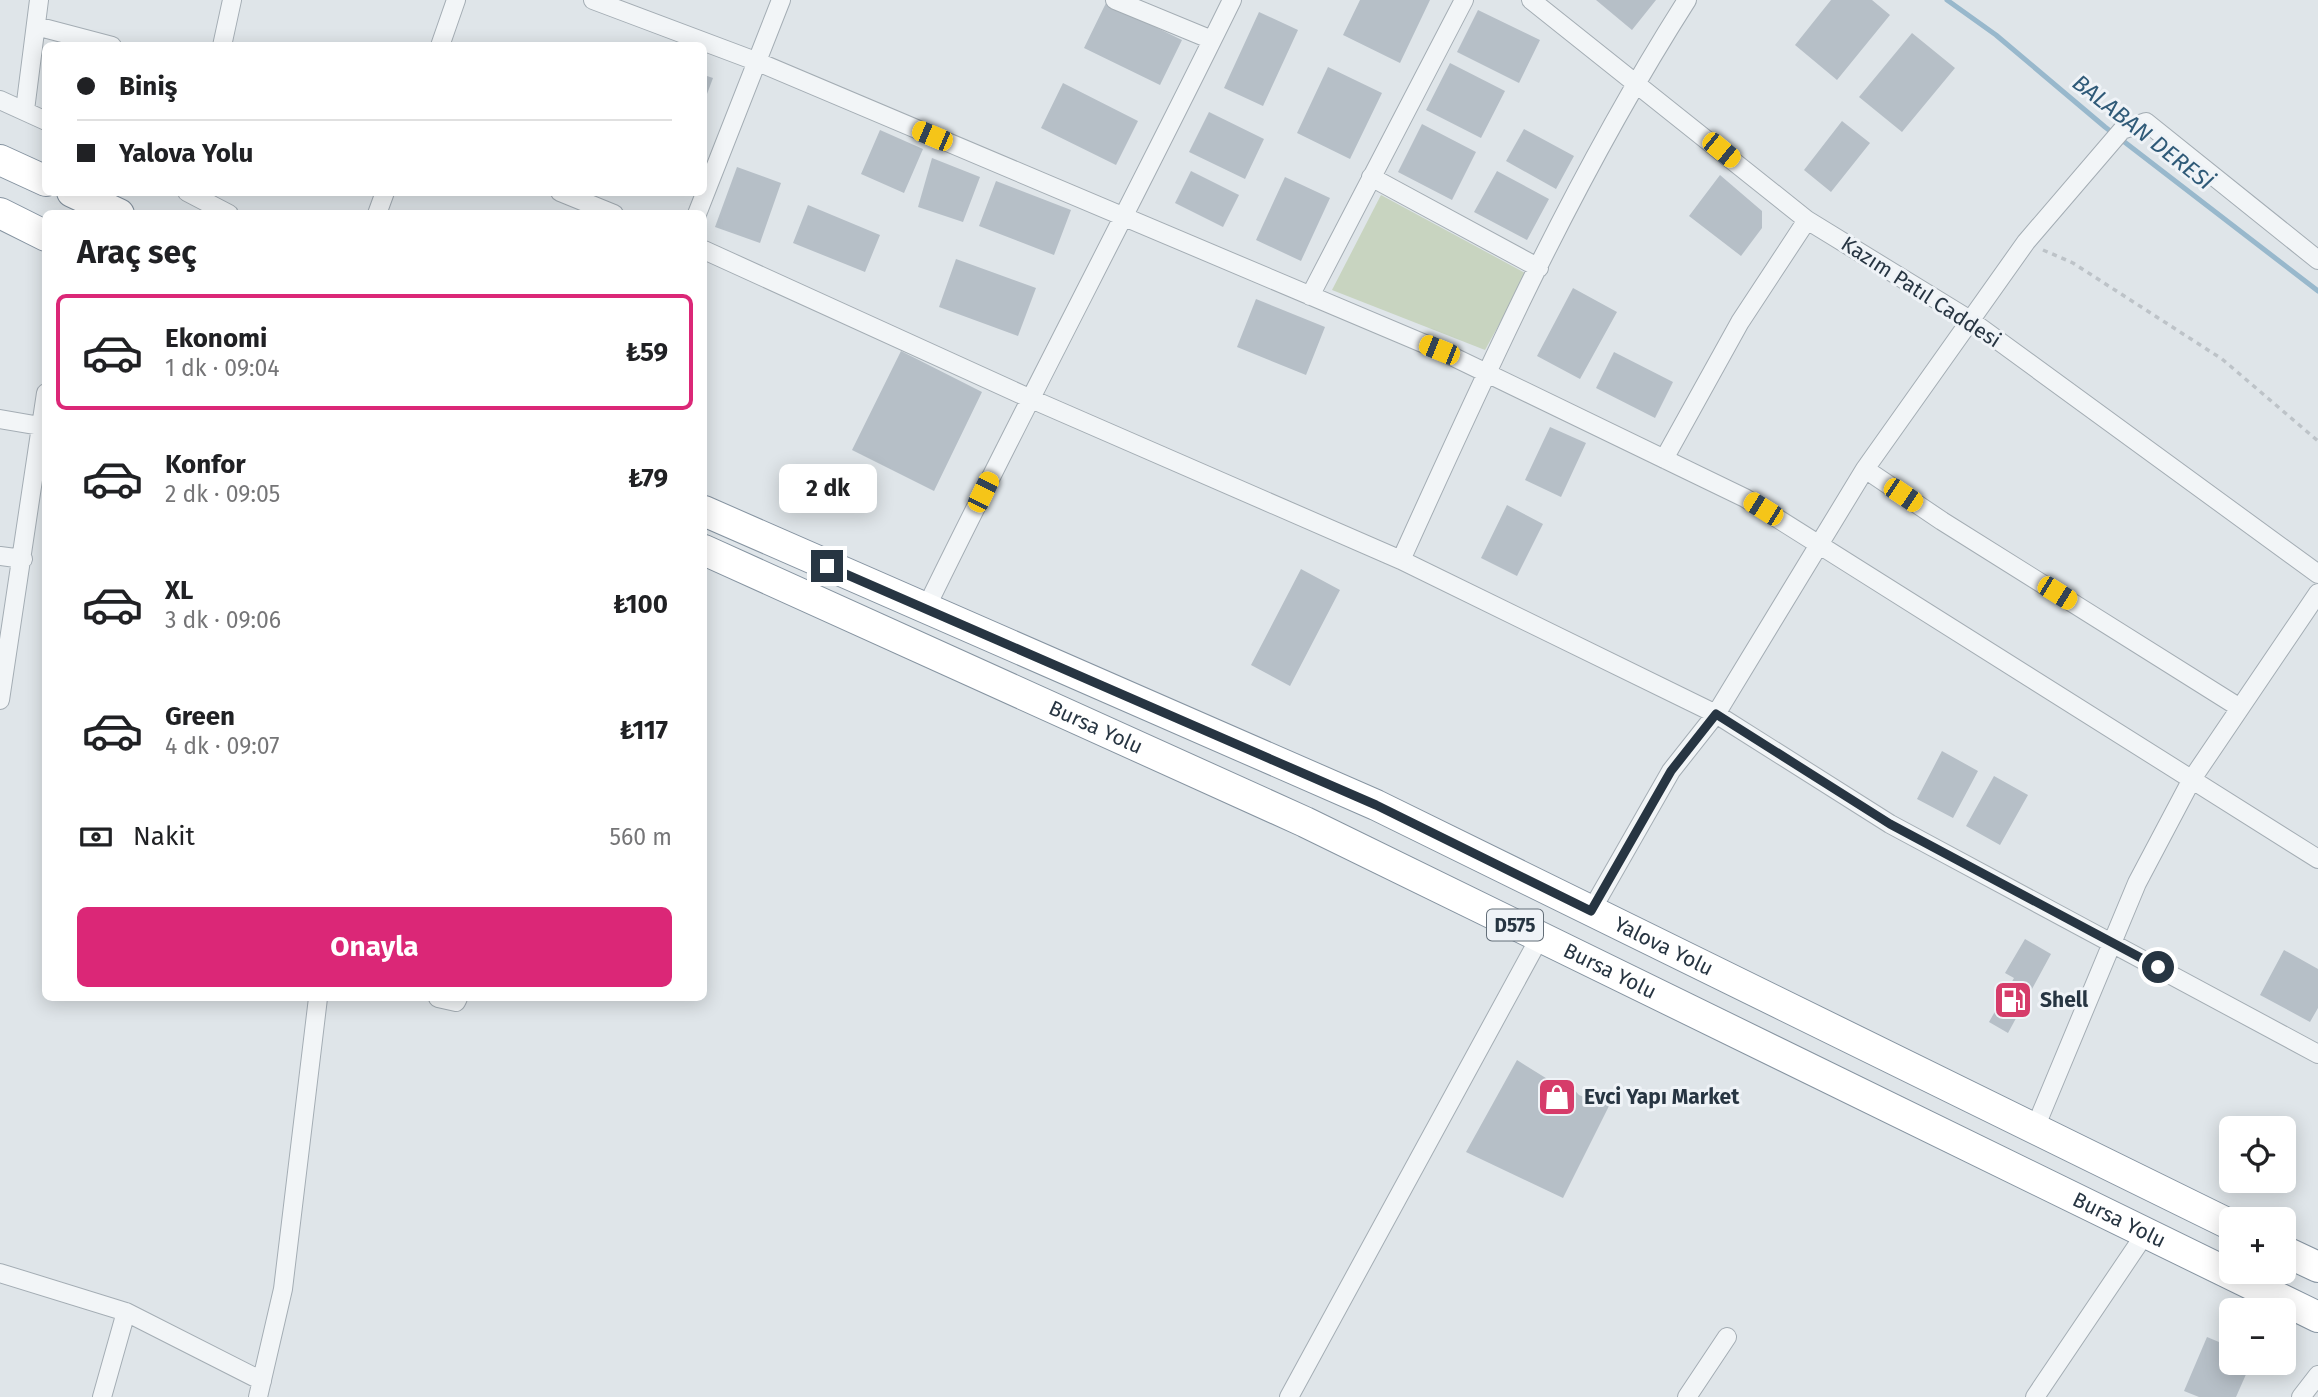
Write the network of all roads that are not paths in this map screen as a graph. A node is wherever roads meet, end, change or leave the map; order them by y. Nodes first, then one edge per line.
1 (39, 0) edge
2 (232, 0) edge
3 (456, 0) edge
4 (593, 0) edge
5 (781, 0) edge
6 (1115, 0) edge
7 (1232, 0) edge
8 (1464, 0) edge
9 (1531, 0) edge
10 (1686, 0) edge
11 (36, 26) junction
12 (1212, 40) junction
13 (97, 42) edge
14 (223, 42) edge
15 (441, 42) edge
16 (705, 42) edge
17 (707, 43) edge
18 (758, 62) junction
19 (1635, 81) junction
20 (0, 100) edge
21 (25, 110) junction
22 (42, 119) edge
23 (0, 160) edge
24 (1371, 177) junction
25 (42, 178) edge
26 (707, 189) edge
27 (81, 196) edge
28 (195, 196) edge
29 (570, 196) edge
30 (110, 210) edge
31 (221, 210) edge
32 (604, 210) edge
33 (0, 212) edge
34 (1124, 218) junction
35 (1807, 220) junction
36 (42, 234) edge
37 (707, 251) edge
38 (2318, 260) edge
39 (1539, 268) junction
40 (1310, 296) junction
41 (1970, 320) junction
42 (1486, 372) junction
43 (1029, 398) junction
44 (0, 419) edge
45 (42, 427) edge
46 (42, 434) edge
47 (1664, 459) junction
48 (1865, 469) junction
49 (707, 512) edge
50 (1818, 544) junction
51 (707, 551) edge
52 (0, 556) edge
53 (23, 559) junction
54 (1401, 560) junction
55 (2318, 574) edge
56 (2318, 593) edge
57 (925, 610) junction
58 (0, 697) edge
59 (2240, 708) junction
60 (1716, 714) junction
61 (2192, 779) junction
62 (2318, 859) edge
63 (1591, 911) junction
64 (1540, 937) junction
65 (2112, 942) junction
66 (318, 1001) edge
67 (2318, 1054) edge
68 (2035, 1128) junction
69 (2219, 1219) edge
70 (2145, 1234) junction
71 (2296, 1257) edge
72 (2318, 1267) edge
73 (0, 1273) edge
74 (126, 1312) junction
75 (2318, 1317) edge
76 (1727, 1337) dead end
77 (2318, 1375) edge
78 (260, 1389) edge
79 (102, 1397) edge
80 (1289, 1397) edge
81 (1687, 1397) edge
82 (2035, 1397) edge
83 (2301, 1397) edge

1 - 11 street
2 - 14 street
3 - 15 street
4 - 16 street
5 - 18 street
6 - 12 street
7 - 12 street
8 - 24 street
9 - 19 street, Kazım Patıl Caddesi
10 - 19 street
11 - 13 street
11 - 21 street
12 - 34 street
17 - 18 street
18 - 26 street
18 - 34 street
19 - 35 street, Kazım Patıl Caddesi
19 - 39 street
20 - 21 street
21 - 22 street
23 - 25 highway
24 - 39 street
24 - 40 street
27 - 30 highway
28 - 31 street
29 - 32 street
33 - 36 highway
34 - 40 street
34 - 43 street
35 - 41 street, Kazım Patıl Caddesi
35 - 47 street
37 - 43 street
38 - 41 street
39 - 42 street
40 - 42 street
41 - 48 street
41 - 55 street, Kazım Patıl Caddesi
42 - 47 street
42 - 54 street
43 - 54 street
43 - 57 street
44 - 45 street
46 - 53 street
47 - 50 street
48 - 50 street
48 - 59 street
49 - 57 highway, Yalova Yolu / D575
50 - 60 street
50 - 61 street
51 - 64 highway, Bursa Yolu / D575
52 - 53 street
53 - 58 street
54 - 60 street
56 - 59 street
57 - 63 highway, Yalova Yolu / D575
59 - 61 street
60 - 63 street
60 - 65 street
61 - 62 street
61 - 65 street
63 - 68 highway, Yalova Yolu / D575
64 - 70 highway, Bursa Yolu / D575
64 - 80 street
65 - 67 street
65 - 68 street
66 - 78 street
68 - 69 highway, Yalova Yolu / D575
70 - 75 highway, Bursa Yolu / D575
70 - 82 street
71 - 72 highway
73 - 74 street
74 - 78 street
74 - 79 street
76 - 81 street
77 - 83 street

